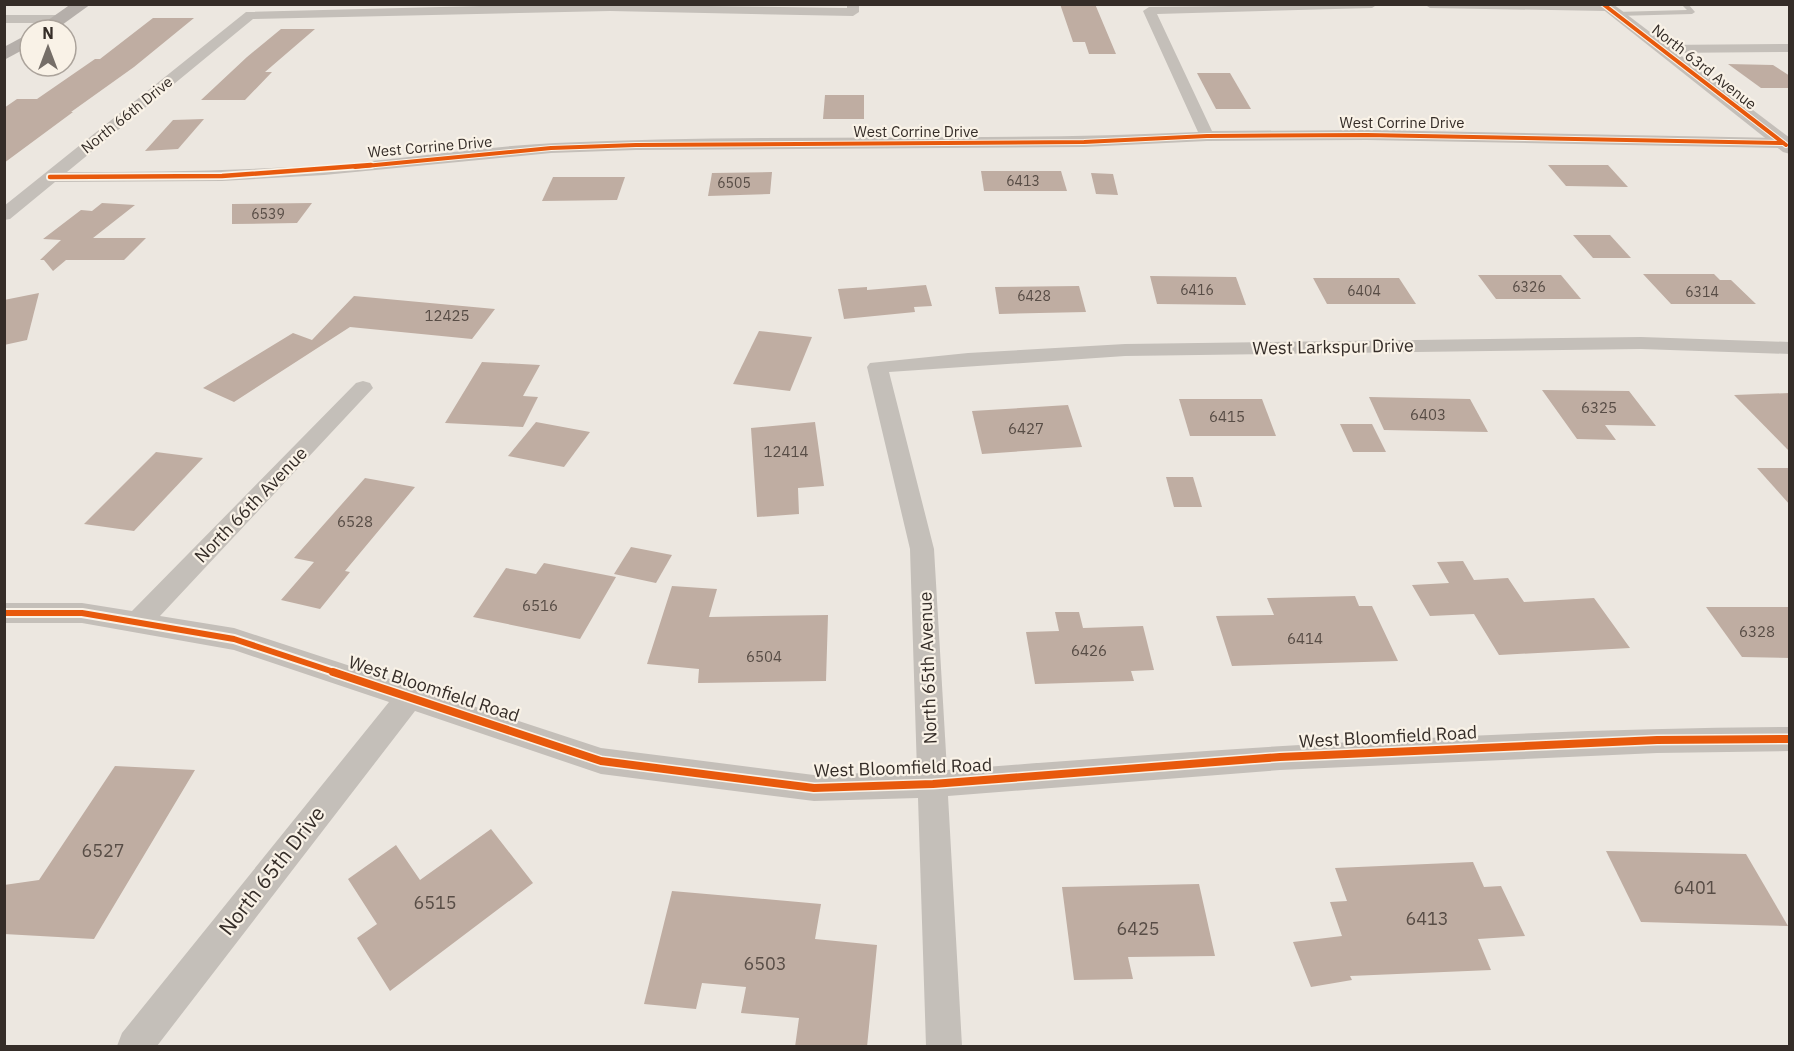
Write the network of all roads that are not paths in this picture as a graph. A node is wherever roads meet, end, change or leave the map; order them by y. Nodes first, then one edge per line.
1 (83, 4) edge
2 (1372, 4) edge
3 (1430, 4) edge
4 (1652, 4) edge
5 (1684, 4) edge
6 (853, 8) edge
7 (1609, 9) edge
8 (1665, 14) junction
9 (62, 18) edge
10 (18, 46) edge
11 (1790, 48) edge
12 (1661, 49) junction
13 (4, 55) edge
14 (1207, 136) junction
15 (1786, 146) edge
16 (50, 177) junction
17 (4, 215) edge
18 (1790, 348) edge
19 (877, 367) joint
20 (363, 388) dead end
21 (4, 613) edge
22 (140, 621) junction
23 (410, 696) junction
24 (1790, 739) edge
25 (933, 784) junction
26 (135, 1047) edge
27 (944, 1047) edge

1 - 9 main road
2 - 14 street
3 - 7 street
4 - 8 lane
5 - 8 lane
6 - 16 street, North 66th Drive
7 - 8 lane
7 - 12 street, North 63rd Avenue
10 - 13 main road
11 - 12 street
12 - 15 street, North 63rd Avenue
14 - 15 street, West Corrine Drive
14 - 16 street, West Corrine Drive
16 - 17 street, North 66th Drive
18 - 19 street, West Larkspur Drive
19 - 25 street, North 65th Avenue
20 - 22 street, North 66th Avenue
21 - 22 street, West Bloomfield Road
22 - 23 street, West Bloomfield Road
23 - 25 street, West Bloomfield Road
23 - 26 street, North 65th Drive
24 - 25 street, West Bloomfield Road
25 - 27 street, North 65th Avenue

